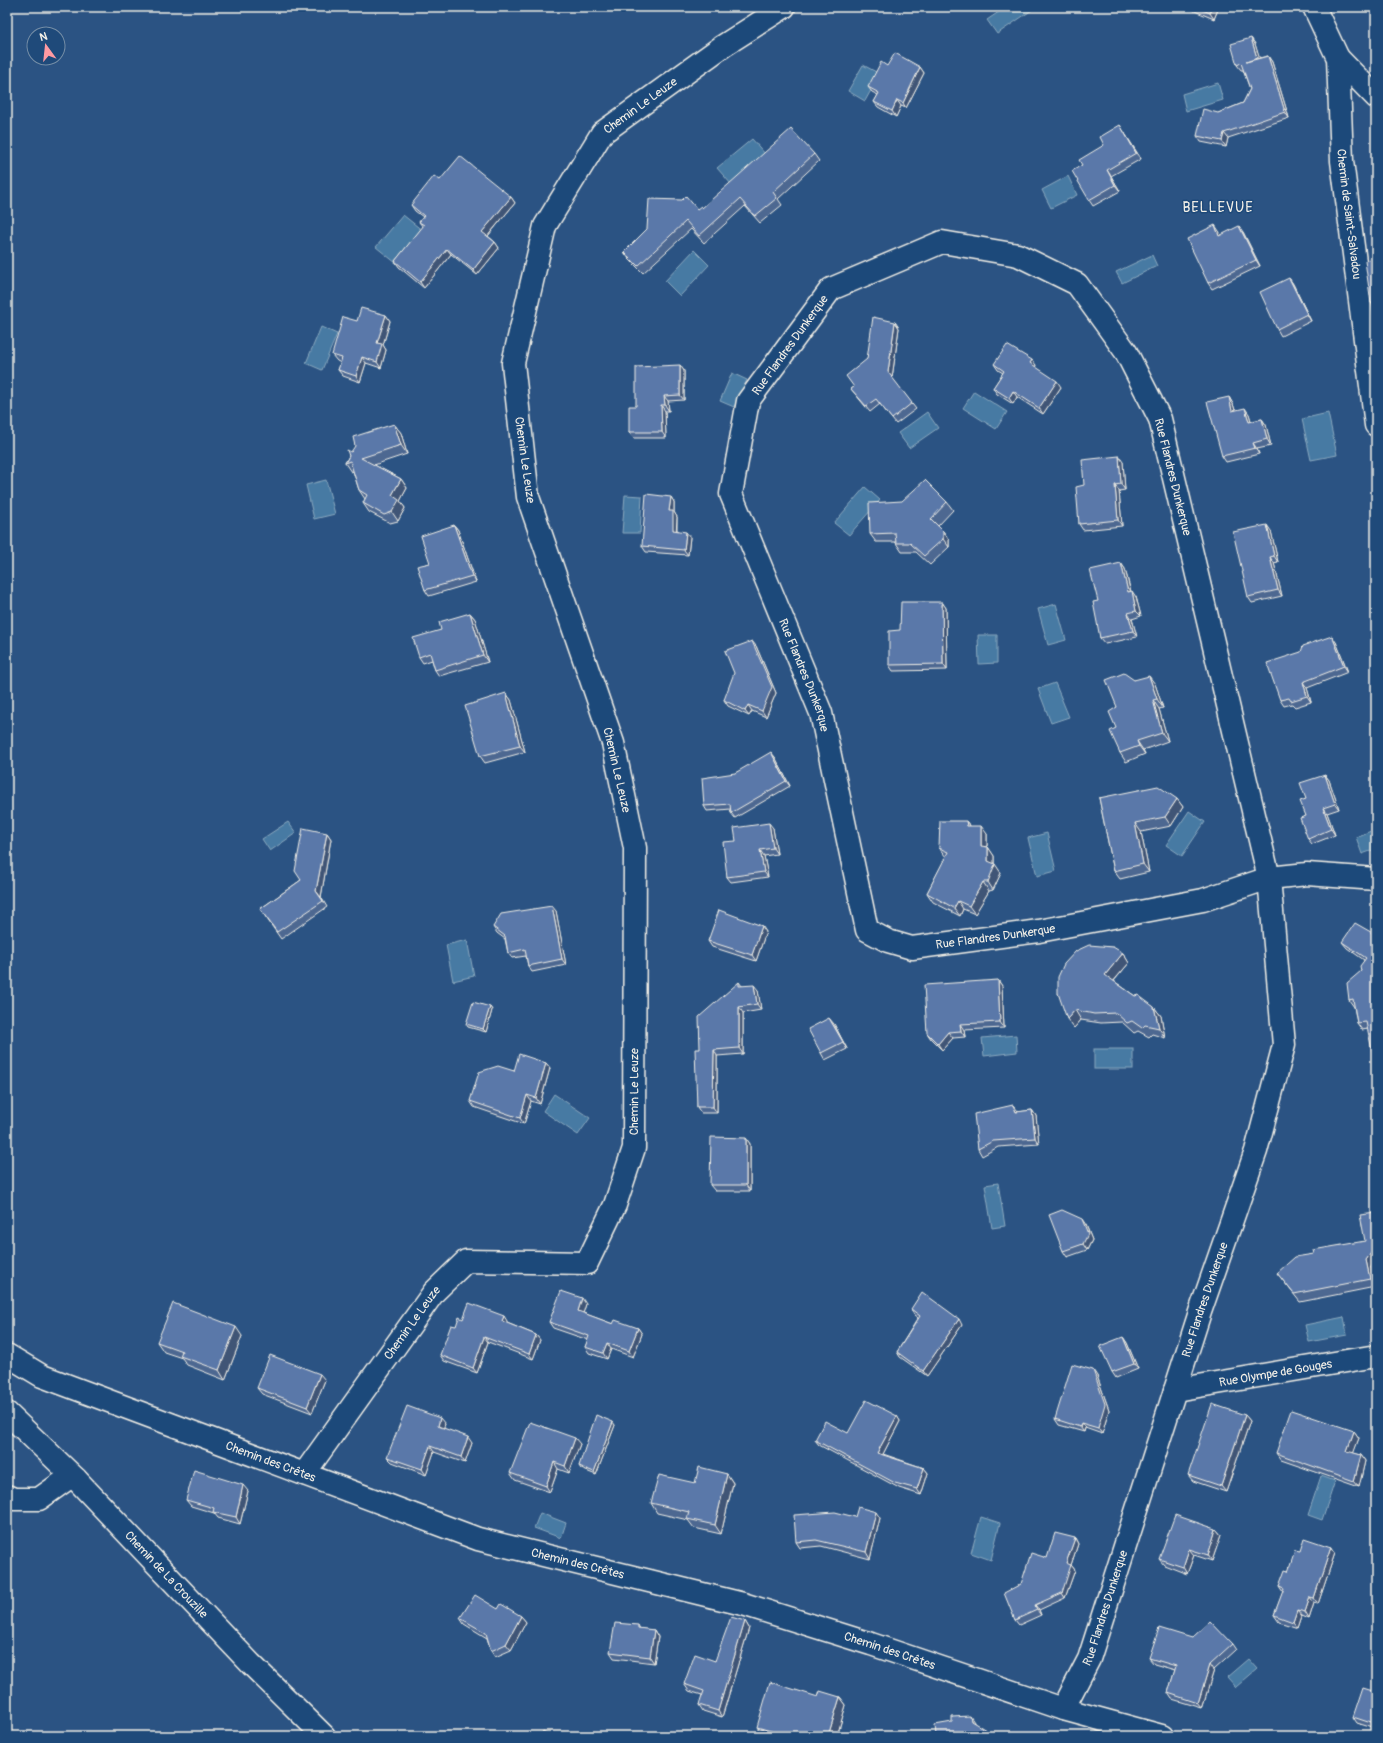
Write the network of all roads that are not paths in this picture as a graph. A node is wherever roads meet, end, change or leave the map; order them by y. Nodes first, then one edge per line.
1 (784, 7) edge
2 (1314, 7) edge
3 (1338, 58) junction
4 (1376, 97) edge
5 (1376, 425) edge
6 (1269, 878) junction
7 (1376, 879) edge
8 (7, 1355) edge
9 (1376, 1356) edge
10 (1175, 1390) junction
11 (7, 1413) edge
12 (304, 1474) junction
13 (76, 1479) junction
14 (7, 1496) edge
15 (1063, 1709) junction
16 (324, 1736) edge
17 (1162, 1736) edge

1 - 12 street, Chemin Le Leuze
2 - 3 street, Chemin de Saint-Salvadou
3 - 4 street
3 - 5 street, Chemin de Saint-Salvadou
6 - 6 street, Rue Flandres Dunkerque
6 - 7 street, Rue Flandres Dunkerque
6 - 10 street, Rue Flandres Dunkerque
8 - 12 street, Chemin des Crêtes
9 - 10 street, Rue Olympe de Gouges
10 - 15 street, Rue Flandres Dunkerque
11 - 13 street, Chemin de La Crouzille
12 - 15 street, Chemin des Crêtes
13 - 14 street
13 - 16 street, Chemin de La Crouzille
15 - 17 street, Chemin des Crêtes

